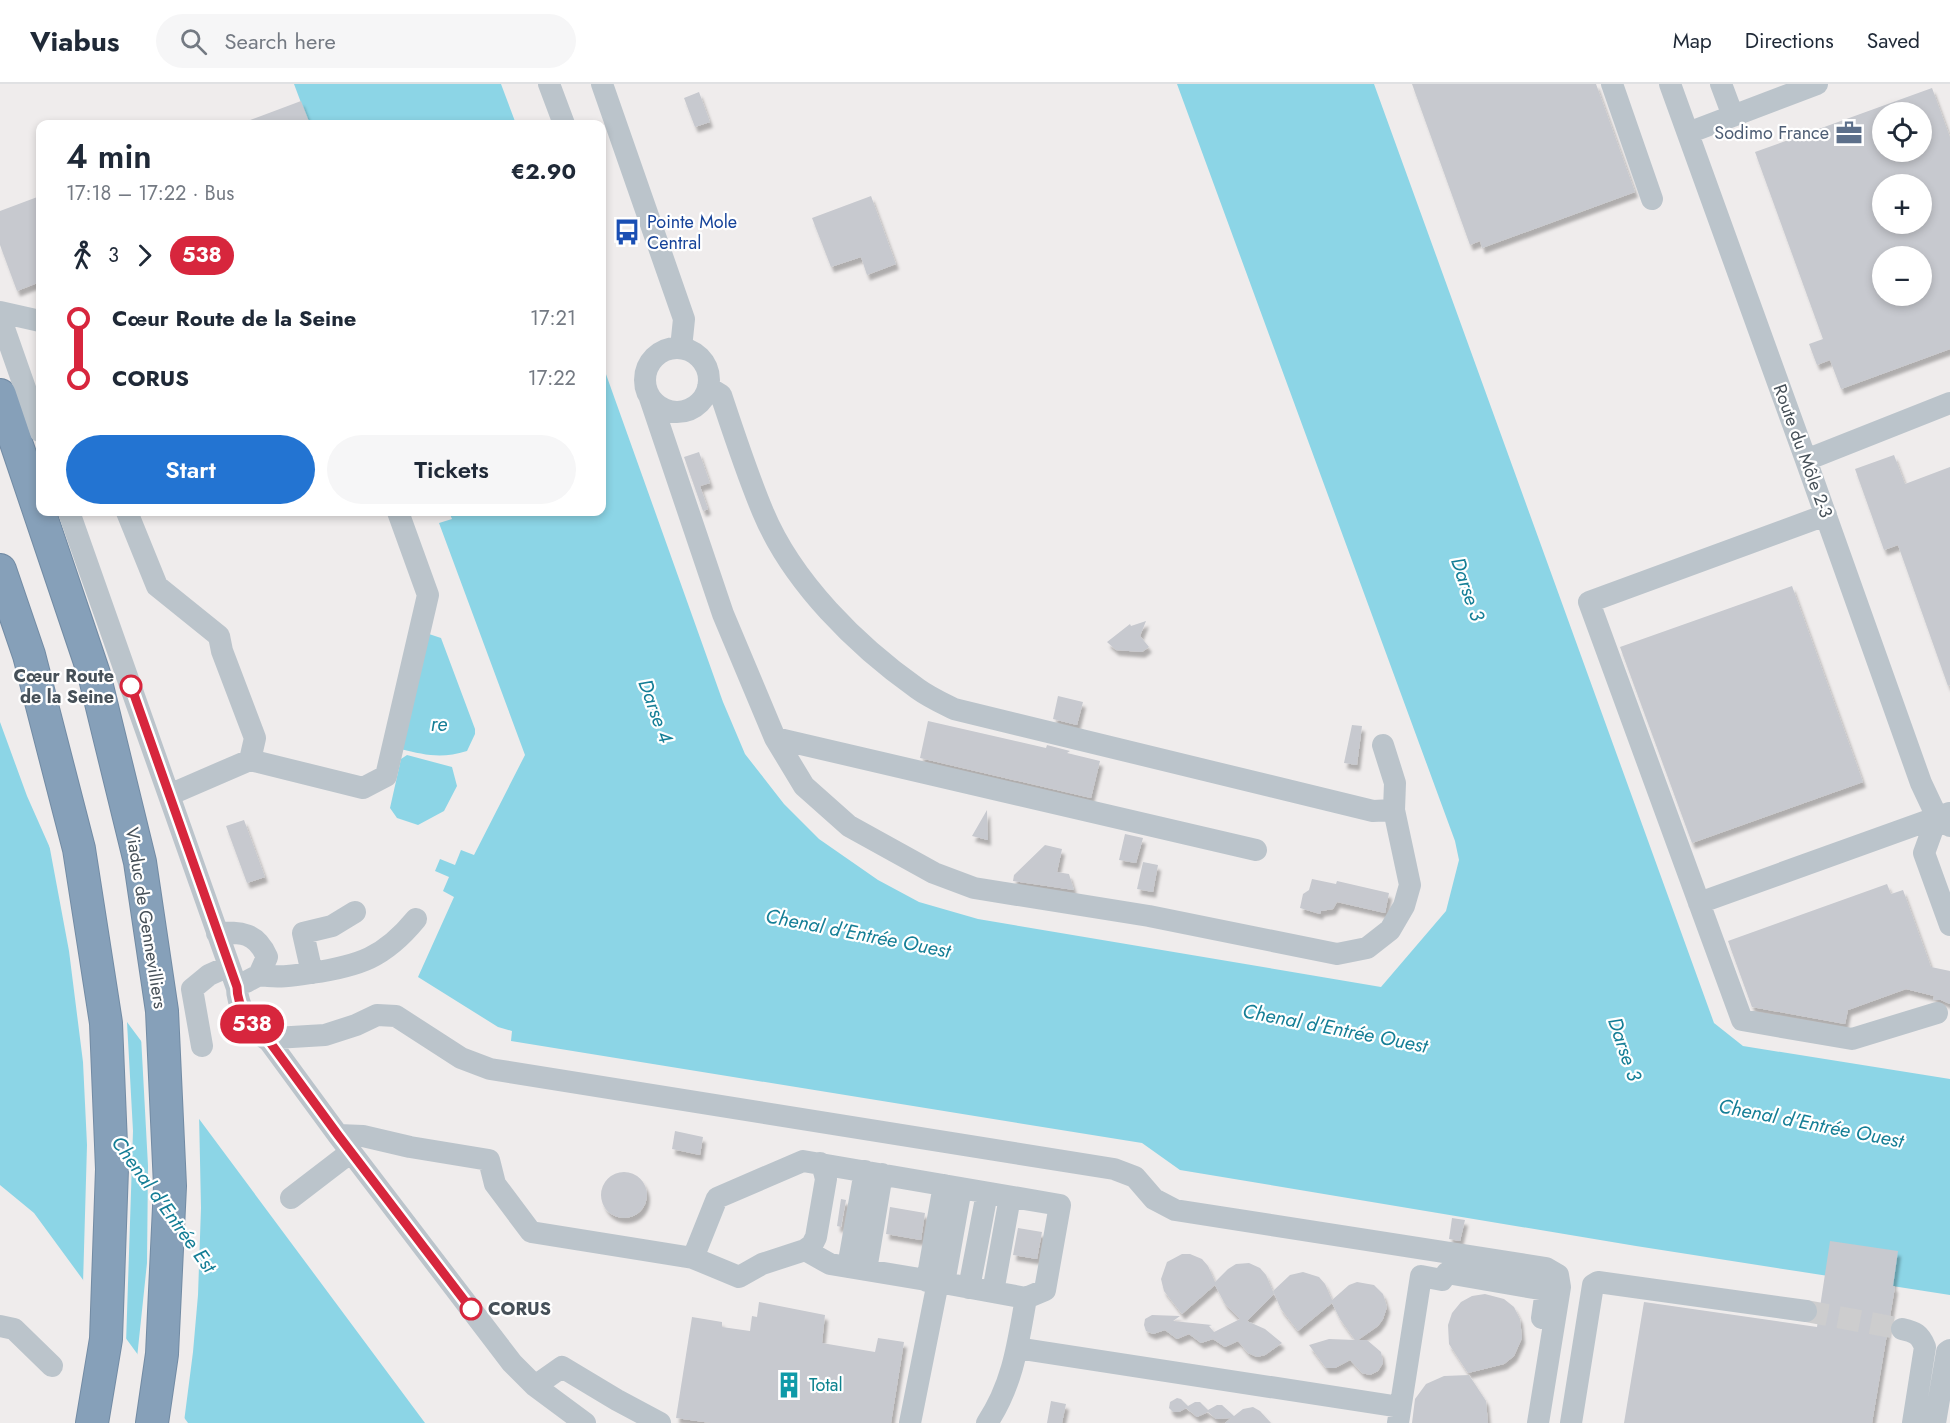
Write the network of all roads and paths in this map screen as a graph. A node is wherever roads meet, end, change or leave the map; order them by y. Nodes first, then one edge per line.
1 (549, 84) edge
2 (602, 84) edge
3 (1612, 84) edge
4 (1670, 84) edge
5 (1721, 84) edge
6 (1817, 84) edge
7 (1733, 116) junction
8 (562, 120) edge
9 (1688, 133) junction
10 (1652, 199) dead end
11 (0, 314) edge
12 (36, 320) edge
13 (681, 348) junction
14 (708, 387) junction
15 (0, 395) edge
16 (650, 398) junction
17 (1950, 403) edge
18 (36, 419) edge
19 (1806, 460) junction
20 (36, 502) edge
21 (1826, 515) junction
22 (41, 516) edge
23 (70, 516) edge
24 (115, 516) edge
25 (129, 516) edge
26 (399, 516) edge
27 (0, 570) edge
28 (222, 651) junction
29 (775, 738) junction
30 (1383, 745) dead end
31 (250, 759) junction
32 (169, 795) junction
33 (1394, 810) junction
34 (1946, 818) edge
35 (1257, 850) dead end
36 (1699, 903) junction
37 (355, 912) dead end
38 (416, 919) dead end
39 (1950, 925) edge
40 (216, 933) junction
41 (229, 966) junction
42 (312, 973) junction
43 (259, 975) junction
44 (237, 987) junction
45 (1937, 1013) dead end
46 (272, 1040) junction
47 (202, 1046) dead end
48 (345, 1144) junction
49 (820, 1163) junction
50 (874, 1173) junction
51 (953, 1186) junction
52 (987, 1192) junction
53 (291, 1198) dead end
54 (1018, 1198) junction
55 (805, 1250) junction
56 (693, 1258) junction
57 (857, 1269) junction
58 (936, 1282) junction
59 (969, 1287) junction
60 (1009, 1295) junction
61 (1806, 1311) tunnel mouth
62 (0, 1326) edge
63 (1902, 1329) tunnel mouth
64 (1017, 1348) junction
65 (1950, 1350) edge
66 (52, 1366) dead end
67 (535, 1386) junction
68 (1399, 1415) edge
69 (92, 1423) edge
70 (152, 1423) edge
71 (585, 1423) edge
72 (660, 1423) edge
73 (910, 1423) edge
74 (987, 1423) edge
75 (1524, 1423) edge
76 (1538, 1423) edge
77 (1571, 1423) edge
78 (1913, 1423) edge
79 (1935, 1423) edge

1 - 8 street
2 - 13 street
3 - 10 street
4 - 9 street, Route du Môle 2-3
5 - 7 street
6 - 7 street
7 - 9 street
9 - 19 street, Route du Môle 2-3
11 - 12 street
11 - 18 street
13 - 14 street
13 - 16 street
14 - 16 street
14 - 33 street
15 - 20 highway, Viaduc de Gennevilliers
16 - 29 street
17 - 19 street
19 - 21 street, Route du Môle 2-3
21 - 34 street, Route du Môle 2-3
21 - 36 street
22 - 70 highway, Viaduc de Gennevilliers
23 - 32 street
24 - 28 street
25 - 28 street
26 - 31 street
27 - 69 highway
28 - 31 street
29 - 33 street
29 - 35 street
30 - 33 street
31 - 32 street
32 - 40 street
34 - 36 street
34 - 39 street
36 - 45 street
37 - 42 street
38 - 42 street
40 - 41 street
40 - 43 street
41 - 44 street
41 - 47 street
42 - 43 street
43 - 44 street
44 - 46 street
46 - 48 street
46 - 76 street
48 - 53 street
48 - 56 street
48 - 67 street
49 - 50 street
49 - 55 street
49 - 56 street
50 - 51 street
50 - 57 street
51 - 52 street
51 - 58 street
52 - 54 street
52 - 59 street
54 - 60 street
54 - 60 street
55 - 56 street
55 - 57 street
57 - 58 street
58 - 59 street
58 - 73 street
59 - 60 street
60 - 64 street
61 - 77 street
62 - 66 street
63 - 78 street
64 - 68 street
64 - 74 street
65 - 79 street
67 - 71 street
67 - 72 street
68 - 75 street

